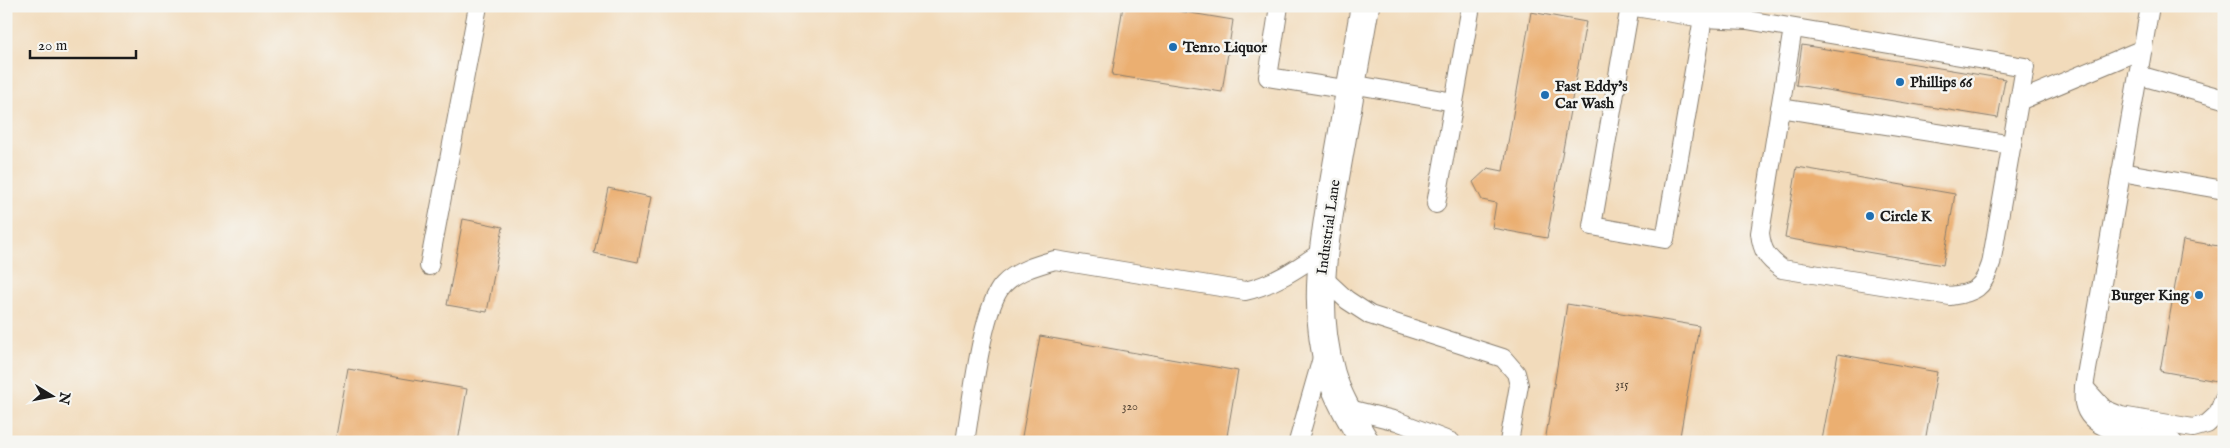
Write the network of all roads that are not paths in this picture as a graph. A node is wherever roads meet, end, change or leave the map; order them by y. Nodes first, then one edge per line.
1 (478, 6) edge
2 (1279, 6) edge
3 (1365, 6) edge
4 (1471, 6) edge
5 (1630, 6) edge
6 (2150, 6) edge
7 (1748, 13) edge
8 (1703, 18) junction
9 (1794, 28) junction
10 (2143, 49) junction
11 (2138, 75) junction
12 (1351, 87) junction
13 (2224, 99) edge
14 (2019, 101) junction
15 (1454, 102) junction
16 (1780, 108) junction
17 (2012, 145) junction
18 (2122, 172) junction
19 (2224, 190) edge
20 (1436, 204) dead end
21 (1322, 264) junction
22 (429, 266) dead end
23 (1326, 346) junction
24 (2084, 387) junction
25 (2224, 398) edge
26 (1345, 408) junction
27 (965, 442) edge
28 (1298, 442) edge
29 (1364, 442) edge
30 (1451, 442) edge
31 (1510, 442) edge
32 (2173, 442) edge

1 - 22 lane
2 - 12 lane
3 - 12 street, Industrial Lane
4 - 15 lane
5 - 8 lane
5 - 8 lane
6 - 10 lane
7 - 8 lane
7 - 9 lane
9 - 14 lane
9 - 16 lane
10 - 11 lane
10 - 14 lane
11 - 13 lane
11 - 18 lane
12 - 15 lane
12 - 21 street, Industrial Lane
14 - 17 lane
15 - 20 lane
16 - 17 lane
16 - 17 lane
18 - 19 lane
18 - 24 lane
21 - 23 street, Industrial Lane
21 - 27 lane
21 - 31 lane
23 - 26 street, Industrial Lane
23 - 28 lane
24 - 25 lane
24 - 32 lane
26 - 29 street, Industrial Lane
26 - 30 lane

